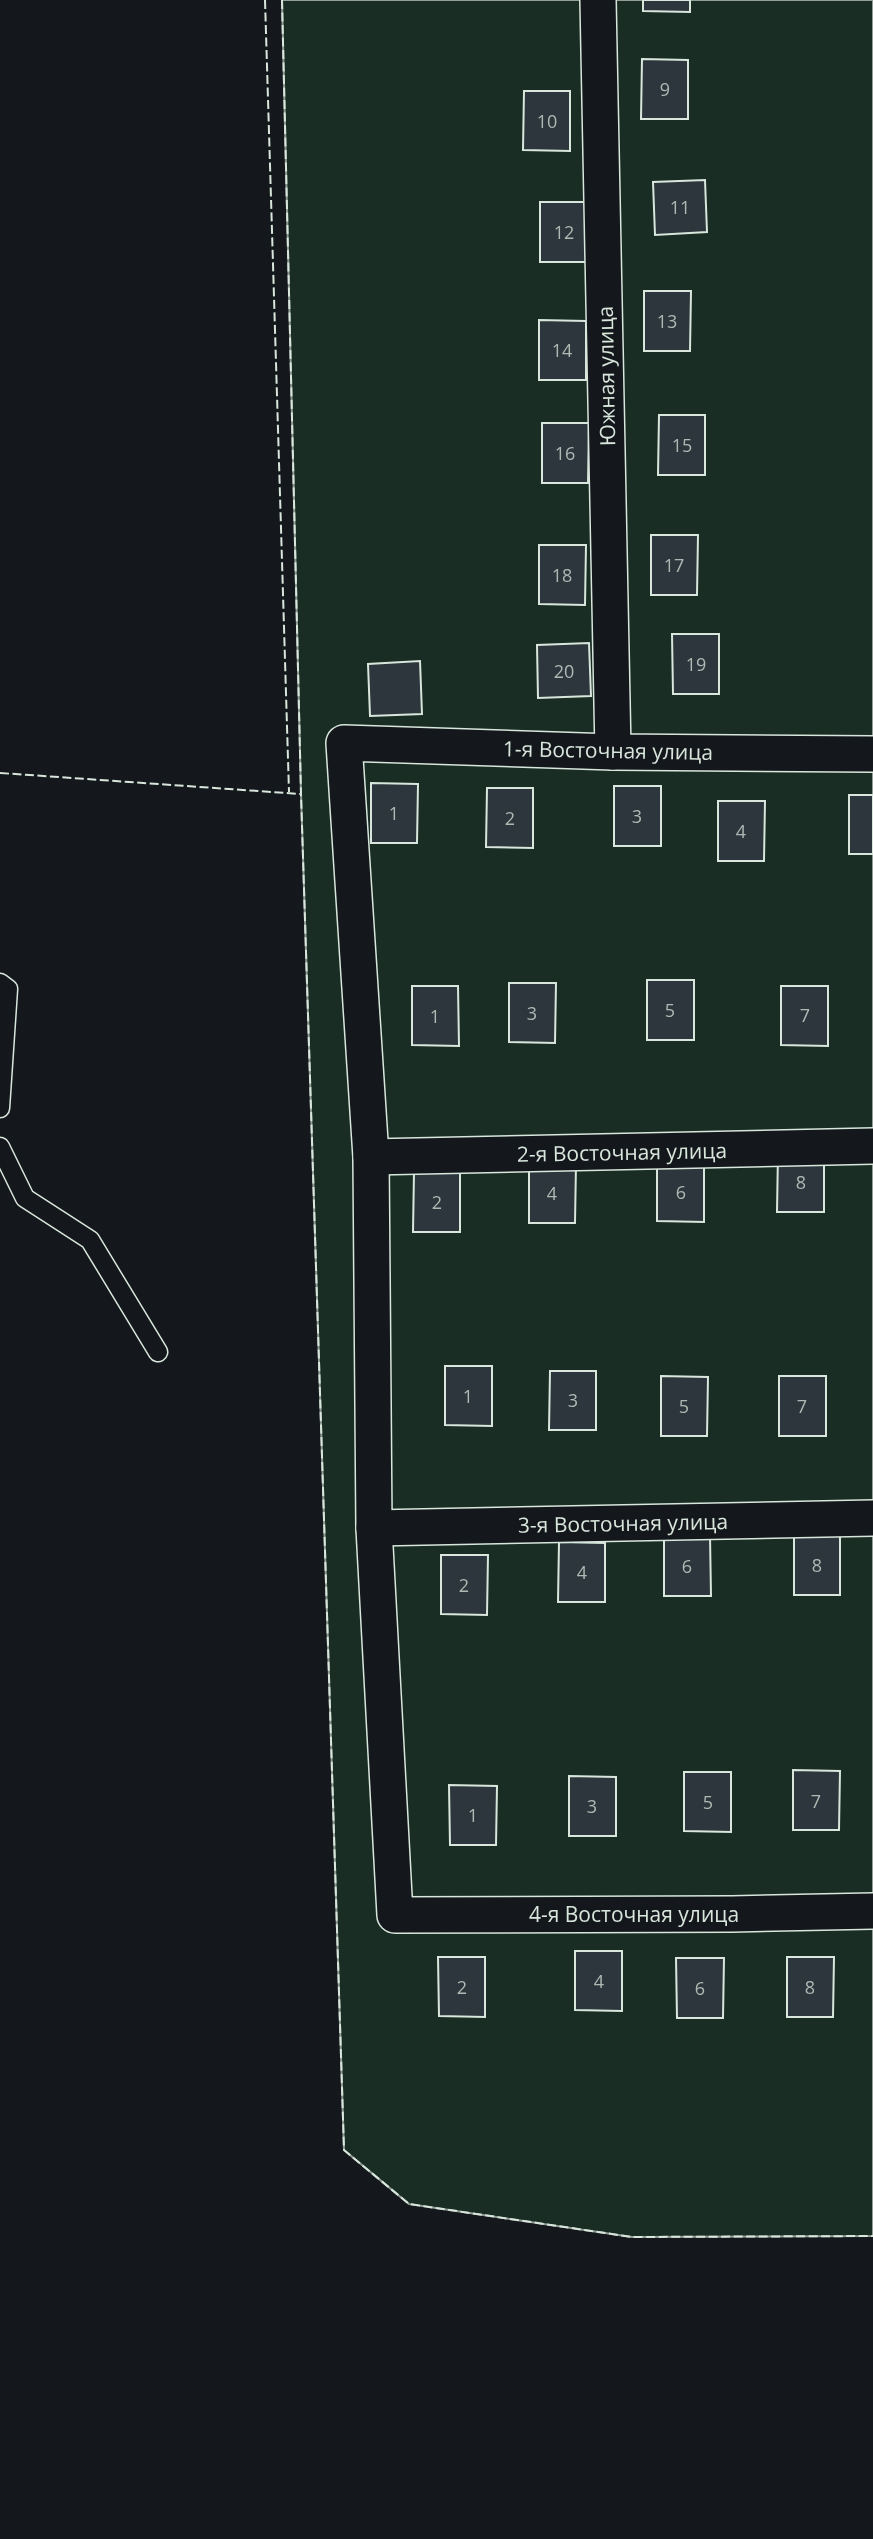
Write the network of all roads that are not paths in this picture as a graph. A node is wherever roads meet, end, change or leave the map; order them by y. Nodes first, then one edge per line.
1 (598, 0) edge
2 (613, 752) junction
3 (873, 754) edge
4 (0, 983) edge
5 (0, 1108) edge
6 (873, 1146) edge
7 (0, 1147) edge
8 (371, 1157) junction
9 (158, 1352) dead end
10 (873, 1518) edge
11 (374, 1528) junction
12 (873, 1911) edge

1 - 2 street, Южная улица
2 - 3 street, 1-я Восточная улица
2 - 8 street, 1-я Восточная улица
4 - 5 lane
6 - 8 street, 2-я Восточная улица
7 - 9 lane
8 - 11 street
10 - 11 street, 3-я Восточная улица
11 - 12 street, 4-я Восточная улица

